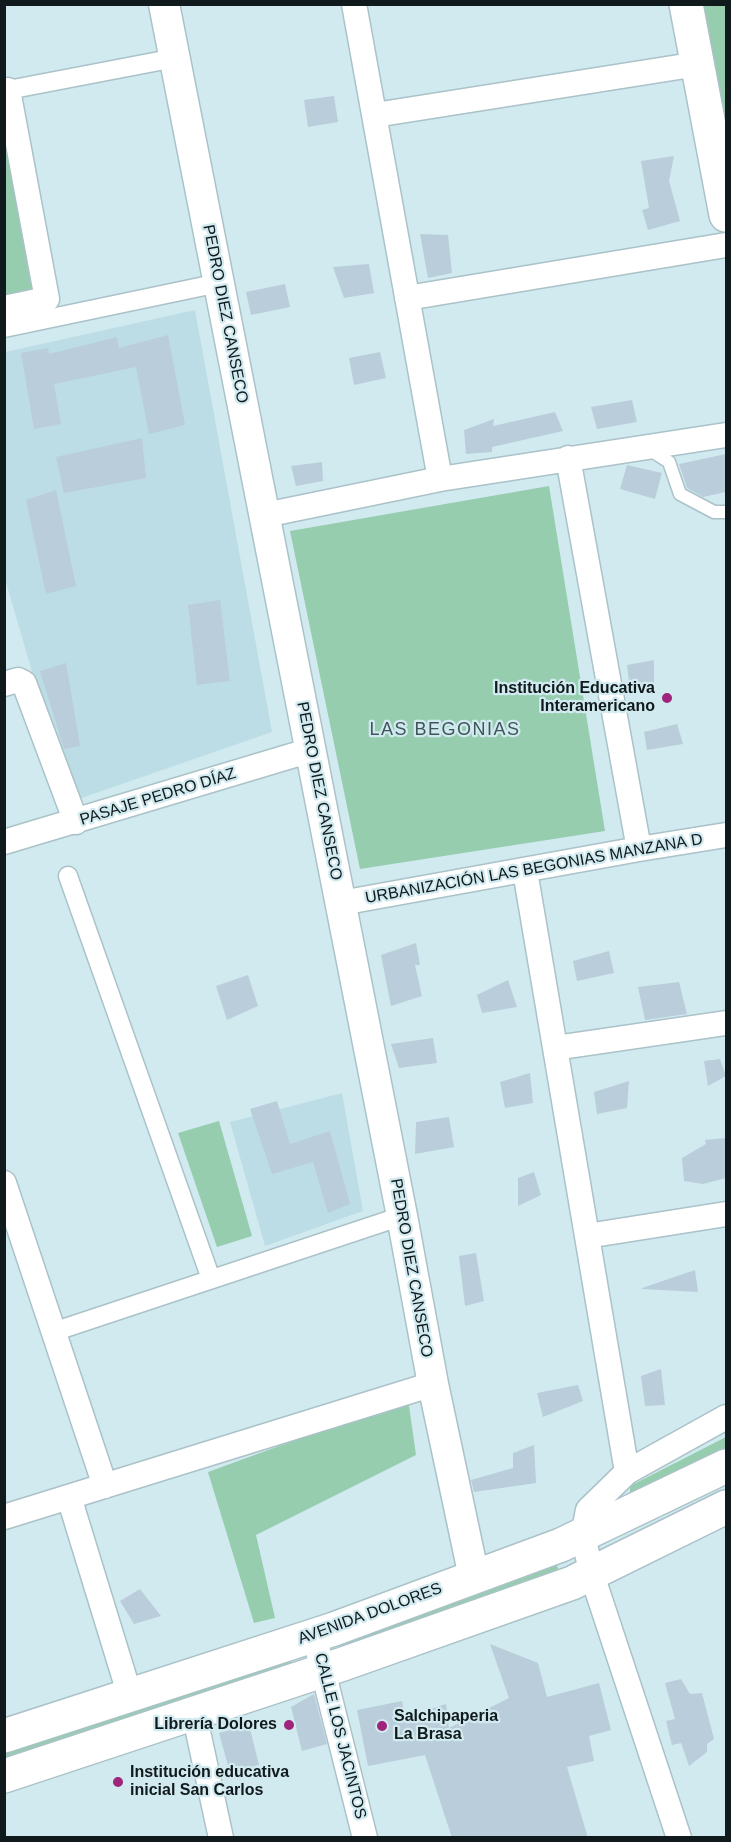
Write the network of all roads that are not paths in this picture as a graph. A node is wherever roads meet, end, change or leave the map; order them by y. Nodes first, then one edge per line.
1 (164, 4) edge
2 (354, 4) edge
3 (686, 4) edge
4 (174, 58) junction
5 (698, 64) junction
6 (6, 91) edge
7 (375, 115) junction
8 (726, 215) edge
9 (726, 245) edge
10 (219, 283) junction
11 (407, 298) junction
12 (4, 308) edge
13 (4, 328) edge
14 (726, 435) edge
15 (646, 447) junction
16 (568, 458) junction
17 (440, 479) junction
18 (726, 512) edge
19 (265, 515) junction
20 (4, 684) edge
21 (311, 750) junction
22 (76, 822) junction
23 (726, 836) edge
24 (4, 842) edge
25 (639, 849) junction
26 (525, 871) junction
27 (68, 876) dead end
28 (341, 903) junction
29 (726, 1023) edge
30 (555, 1048) junction
31 (4, 1183) edge
32 (726, 1214) edge
33 (402, 1216) junction
34 (587, 1236) junction
35 (211, 1279) junction
36 (56, 1331) junction
37 (433, 1384) junction
38 (726, 1417) edge
39 (726, 1466) edge
40 (627, 1472) junction
41 (105, 1486) junction
42 (69, 1497) junction
43 (726, 1508) edge
44 (4, 1517) edge
45 (585, 1523) junction
46 (592, 1575) junction
47 (474, 1577) junction
48 (314, 1635) junction
49 (323, 1671) junction
50 (130, 1696) junction
51 (194, 1713) junction
52 (4, 1736) edge
53 (4, 1776) edge
54 (221, 1838) edge
55 (365, 1838) edge
56 (678, 1838) edge

1 - 4 street, PEDRO DIEZ CANSECO
2 - 7 street
3 - 5 main road
4 - 6 street
4 - 10 street, PEDRO DIEZ CANSECO
5 - 7 street
5 - 8 main road
6 - 12 street
7 - 11 street
9 - 11 street
10 - 13 street
10 - 19 street, PEDRO DIEZ CANSECO
11 - 17 street
14 - 15 street
15 - 16 street
15 - 18 lane
16 - 17 street
16 - 25 street
17 - 19 street
19 - 21 street, PEDRO DIEZ CANSECO
20 - 22 street
21 - 22 street, PASAJE PEDRO DÍAZ
21 - 28 street, PEDRO DIEZ CANSECO
22 - 24 street, PASAJE PEDRO DÍAZ
23 - 25 street, URBANIZACIÓN LAS BEGONIAS MANZANA D
25 - 26 street, URBANIZACIÓN LAS BEGONIAS MANZANA D
26 - 28 street, URBANIZACIÓN LAS BEGONIAS MANZANA D
26 - 30 street
27 - 35 street
28 - 33 street, PEDRO DIEZ CANSECO
29 - 30 street
30 - 34 street
31 - 36 street
32 - 34 street
33 - 35 street
33 - 37 street, PEDRO DIEZ CANSECO
34 - 40 street
35 - 36 street
36 - 41 street
37 - 41 street
37 - 47 street, PEDRO DIEZ CANSECO
38 - 40 street
39 - 45 main road, AVENIDA DOLORES
40 - 45 street
41 - 42 street
42 - 44 street
42 - 50 street
43 - 46 main road
45 - 46 street
45 - 47 main road, AVENIDA DOLORES
46 - 49 main road
46 - 56 street
47 - 48 main road, AVENIDA DOLORES
48 - 49 street, CALLE LOS JACINTOS
48 - 50 main road, AVENIDA DOLORES
49 - 51 main road
49 - 55 street, CALLE LOS JACINTOS
50 - 52 main road, AVENIDA DOLORES
51 - 53 main road
51 - 54 street

